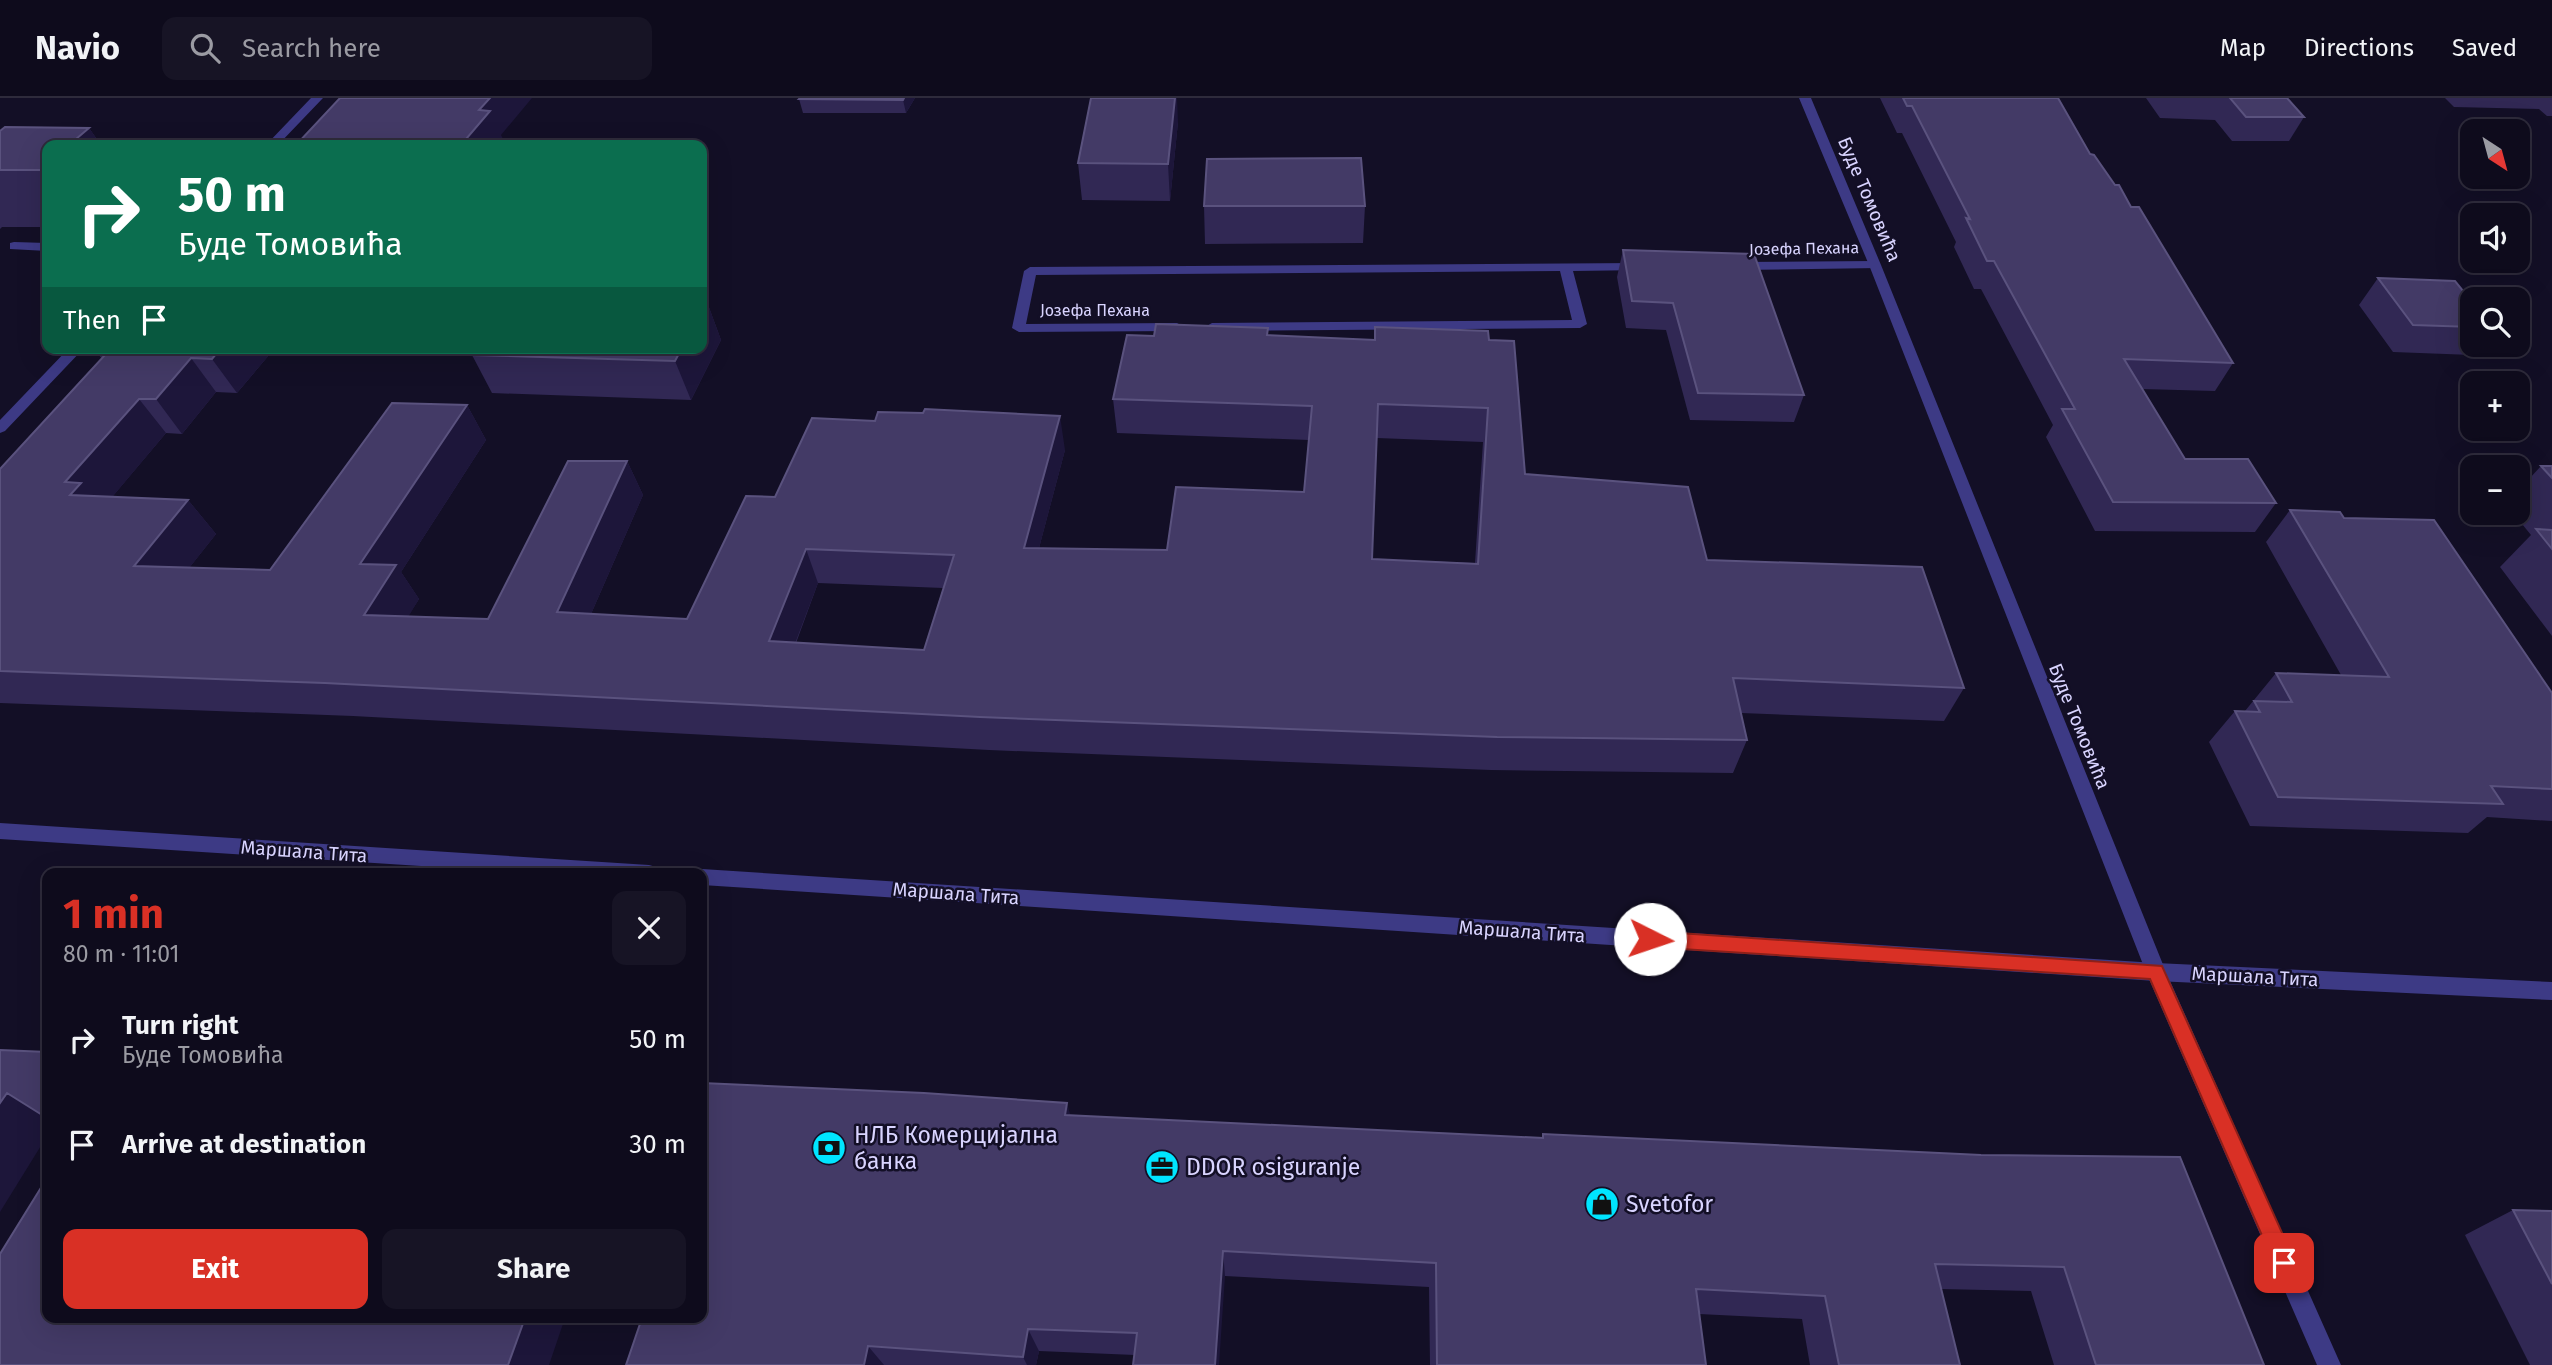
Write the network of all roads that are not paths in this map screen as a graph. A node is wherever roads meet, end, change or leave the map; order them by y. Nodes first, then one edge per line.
1 (317, 98) edge
2 (1805, 98) edge
3 (277, 140) edge
4 (14, 246) dead end
5 (42, 247) edge
6 (1875, 265) junction
7 (1726, 266) edge
8 (1660, 267) edge
9 (1566, 268) junction
10 (71, 354) edge
11 (0, 428) edge
12 (0, 831) edge
13 (572, 868) edge
14 (707, 877) edge
15 (2156, 972) junction
16 (2552, 991) edge
17 (2329, 1365) edge

1 - 3 street
2 - 6 street, Буде Томовића
4 - 5 street
6 - 7 street, Јозефа Пехана
6 - 15 street, Буде Томовића
8 - 9 street, Јозефа Пехана
9 - 9 street, Јозефа Пехана
10 - 11 street
12 - 13 street, Маршала Тита
14 - 15 street, Маршала Тита
15 - 16 street, Маршала Тита
15 - 17 street, Буде Томовића

